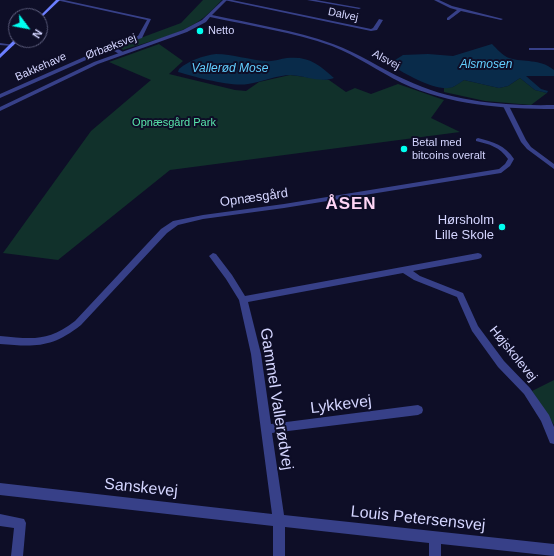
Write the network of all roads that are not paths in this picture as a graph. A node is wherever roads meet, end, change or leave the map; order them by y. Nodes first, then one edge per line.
1 (58, 0) edge
2 (226, 0) edge
3 (309, 0) edge
4 (436, 0) edge
5 (359, 8) dead end
6 (461, 9) junction
7 (48, 10) edge
8 (210, 16) junction
9 (448, 19) dead end
10 (501, 19) dead end
11 (381, 20) dead end
12 (111, 47) junction
13 (9, 48) edge
14 (531, 48) dead end
15 (554, 49) edge
16 (121, 53) junction
17 (0, 57) edge
18 (0, 96) edge
19 (506, 106) junction
20 (554, 107) edge
21 (0, 108) edge
22 (478, 140) dead end
23 (554, 167) edge
24 (214, 256) dead end
25 (478, 256) dead end
26 (405, 270) junction
27 (243, 300) junction
28 (0, 340) edge
29 (418, 410) dead end
30 (267, 429) junction
31 (554, 439) edge
32 (0, 489) edge
33 (0, 520) edge
34 (279, 520) junction
35 (435, 538) junction
36 (554, 550) edge
37 (17, 556) edge
38 (279, 556) edge
39 (435, 556) edge

1 - 7 main road
1 - 12 street, Bakkehave
2 - 8 street, Ørbæksvej
2 - 11 street, Dalvej
3 - 5 street
4 - 6 street
6 - 9 street
6 - 10 street
8 - 16 street, Ørbæksvej
8 - 19 street, Alsvej
12 - 16 street
12 - 18 street, Bakkehave
13 - 17 main road
14 - 15 street
16 - 21 street, Ørbæksvej
19 - 20 street, Alsvej
19 - 23 street
22 - 28 street, Opnæsgård
24 - 27 street, Gammel Vallerødvej
25 - 26 street
26 - 27 street
26 - 31 street, Højskolevej
27 - 30 street, Gammel Vallerødvej
29 - 30 street, Lykkevej
30 - 34 street, Gammel Vallerødvej
32 - 34 street, Sanskevej
33 - 37 street
34 - 35 street, Louis Petersensvej
34 - 38 street, Gammel Vallerødvej
35 - 36 street, Louis Petersensvej
35 - 39 street

